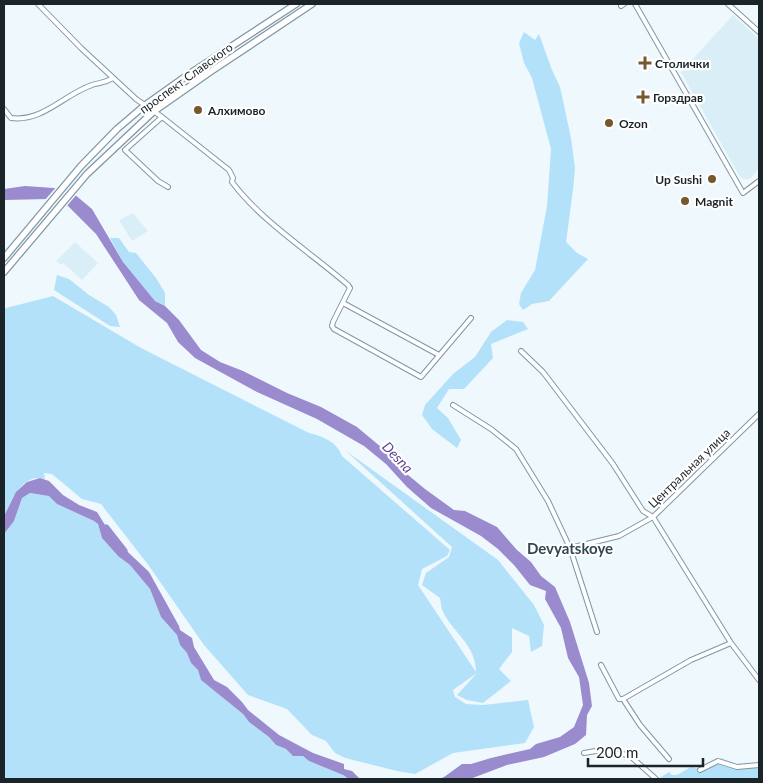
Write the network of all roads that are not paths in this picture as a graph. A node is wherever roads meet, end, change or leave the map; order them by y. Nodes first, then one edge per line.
1 (38, 4) edge
2 (296, 4) edge
3 (312, 4) edge
4 (635, 4) edge
5 (728, 4) edge
6 (759, 32) edge
7 (113, 78) junction
8 (144, 106) junction
9 (4, 109) edge
10 (153, 112) junction
11 (162, 117) junction
12 (759, 181) edge
13 (168, 187) dead end
14 (4, 258) edge
15 (4, 272) edge
16 (343, 303) junction
17 (471, 318) dead end
18 (521, 352) dead end
19 (440, 355) junction
20 (453, 404) dead end
21 (759, 414) edge
22 (653, 517) junction
23 (570, 548) junction
24 (597, 632) dead end
25 (731, 643) junction
26 (601, 665) dead end
27 (759, 680) edge
28 (623, 699) junction
29 (584, 753) dead end
30 (669, 759) dead end
31 (759, 766) edge
32 (700, 770) dead end
33 (656, 779) edge

1 - 7 street
2 - 8 main road, проспект Славского
3 - 10 main road, проспект Славского
4 - 12 street
5 - 6 street
7 - 8 street
7 - 9 street
8 - 10 street
8 - 14 main road, проспект Славского
10 - 11 street
10 - 15 main road, проспект Славского
11 - 13 street
11 - 16 street
16 - 19 street
16 - 19 street
17 - 19 street
18 - 22 street
20 - 23 street
21 - 22 street, Центральная улица
22 - 23 street, Центральная улица
22 - 25 street
23 - 24 street
25 - 27 street
25 - 28 street
26 - 28 street
28 - 30 street
29 - 33 street
31 - 32 street

